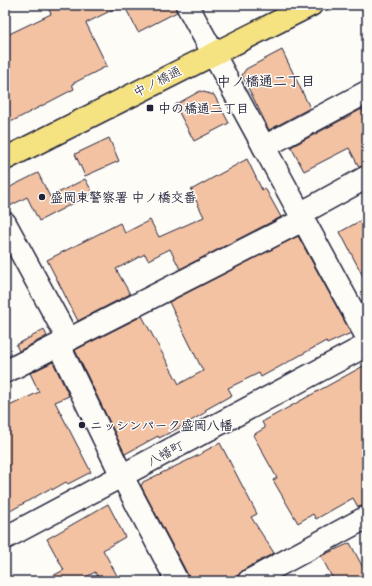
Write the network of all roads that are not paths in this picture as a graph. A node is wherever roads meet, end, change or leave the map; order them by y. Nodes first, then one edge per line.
1 (187, 5) edge
2 (311, 5) edge
3 (213, 53) junction
4 (367, 92) edge
5 (264, 147) junction
6 (5, 159) edge
7 (367, 177) edge
8 (302, 217) junction
9 (5, 223) edge
10 (367, 337) edge
11 (64, 341) junction
12 (367, 345) edge
13 (5, 372) edge
14 (122, 476) junction
15 (367, 517) edge
16 (5, 538) edge
17 (177, 581) edge
18 (249, 581) edge

1 - 3 street
2 - 3 highway, 中ノ橋通
3 - 5 street
3 - 6 highway, 中ノ橋通
4 - 5 street
5 - 8 street
7 - 8 street
8 - 10 street
8 - 11 street
9 - 11 street
11 - 13 street
11 - 14 street
12 - 14 street, 八幡町
14 - 16 street, 八幡町
14 - 17 street
15 - 18 street

